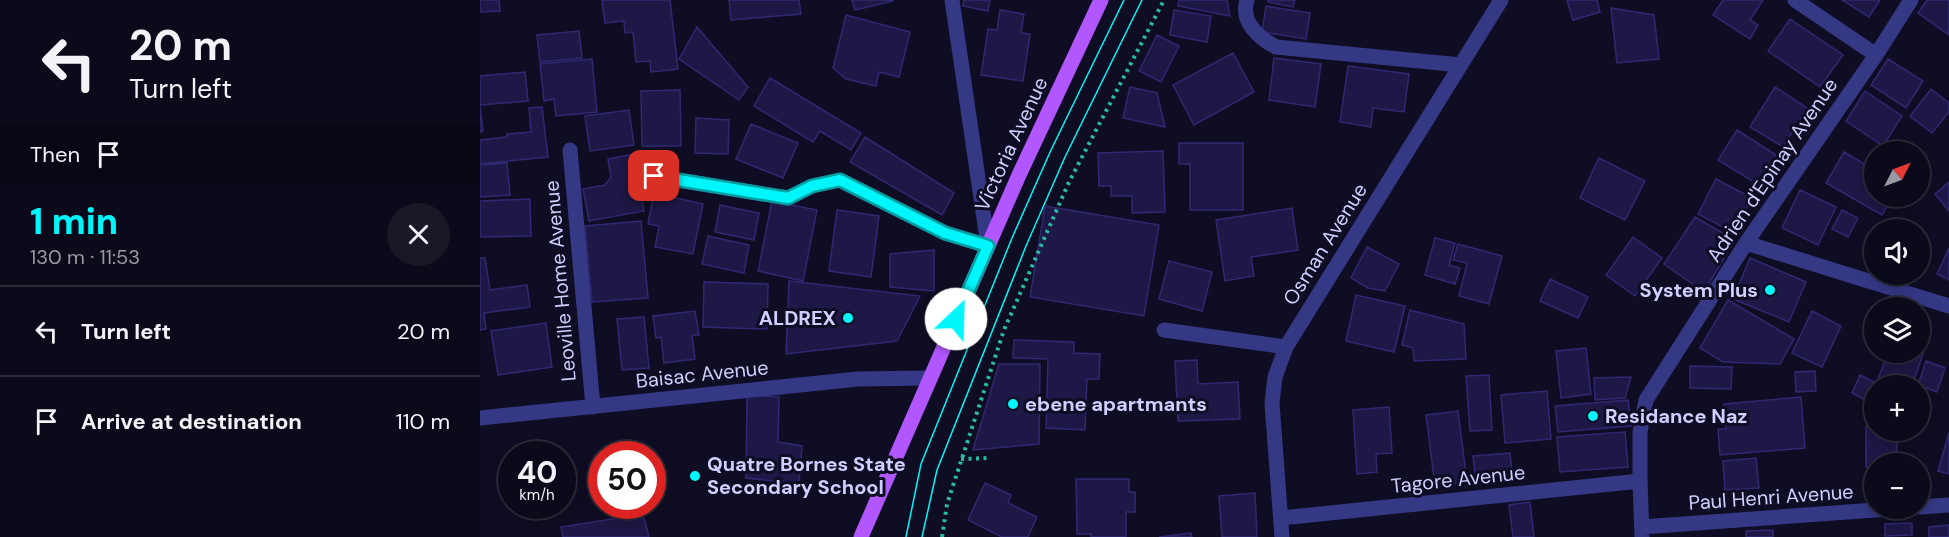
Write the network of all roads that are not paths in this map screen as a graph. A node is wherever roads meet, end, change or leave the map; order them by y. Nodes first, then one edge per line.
1 (952, 0) edge
2 (1101, 0) edge
3 (1247, 0) edge
4 (1501, 0) edge
5 (1795, 0) edge
6 (1911, 0) edge
7 (1876, 55) junction
8 (1461, 65) junction
9 (570, 150) dead end
10 (654, 176) dead end
11 (1746, 243) junction
12 (988, 246) junction
13 (1949, 306) edge
14 (1164, 330) dead end
15 (1286, 347) junction
16 (929, 378) junction
17 (593, 407) junction
18 (480, 418) edge
19 (1640, 481) junction
20 (1949, 505) edge
21 (1930, 506) edge
22 (1864, 512) edge
23 (1281, 518) junction
24 (1642, 532) edge
25 (861, 537) edge
26 (1282, 537) edge

1 - 12 street
2 - 12 main road, Victoria Avenue
3 - 8 street
4 - 8 street, Osman Avenue
5 - 7 street
6 - 7 street, Adrien d'Epinay Avenue
7 - 11 street, Adrien d'Epinay Avenue
8 - 15 street, Osman Avenue
9 - 17 street, Leoville Home Avenue
10 - 12 street
11 - 13 street
11 - 19 street, Adrien d'Epinay Avenue
12 - 16 main road, Victoria Avenue
14 - 15 street
15 - 23 street, Osman Avenue
16 - 17 street, Baisac Avenue
16 - 25 main road, Victoria Avenue
17 - 18 street, Baisac Avenue
19 - 23 street, Tagore Avenue
19 - 24 street, Adrien d'Epinay Avenue
20 - 21 street
22 - 24 street, Paul Henri Avenue
23 - 26 street, Osman Avenue

